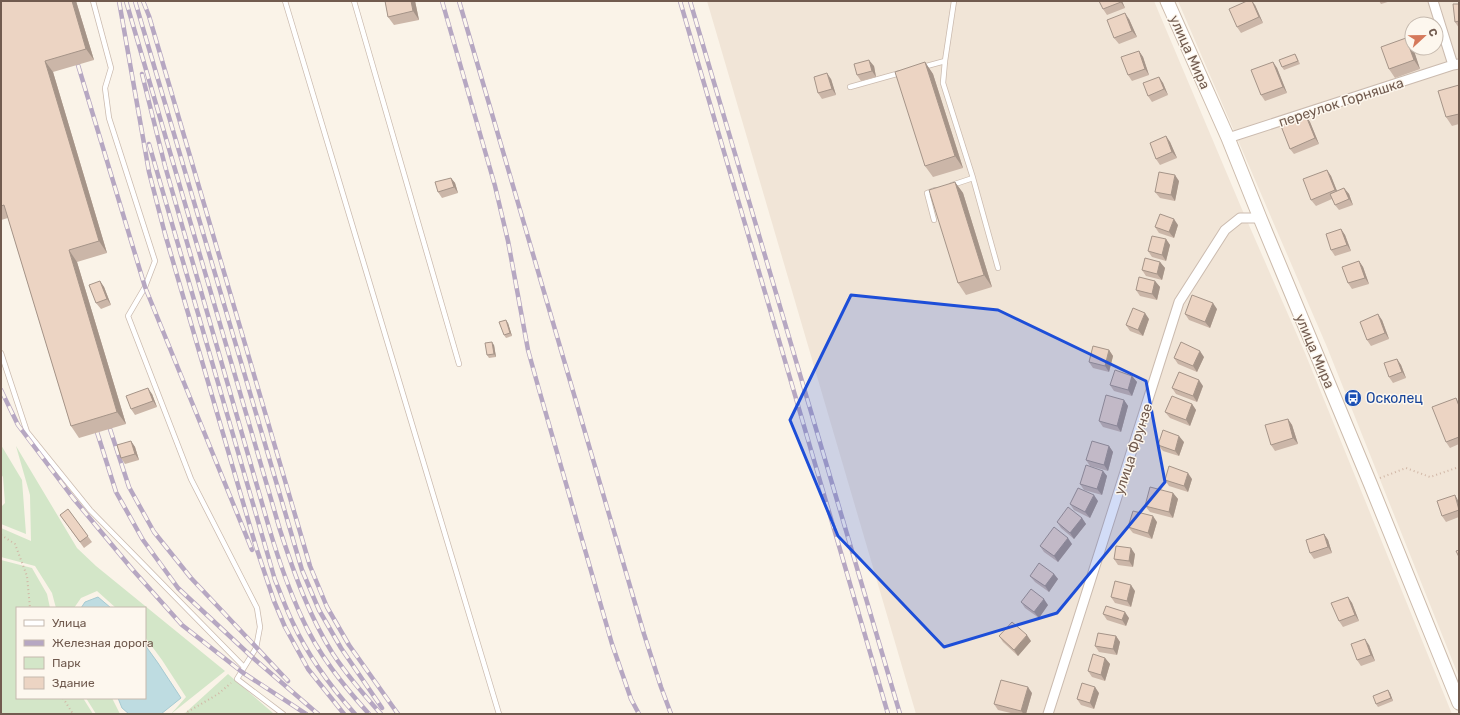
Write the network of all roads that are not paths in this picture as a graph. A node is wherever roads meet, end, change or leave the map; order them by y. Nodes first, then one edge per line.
1 (92, 1) edge
2 (285, 1) edge
3 (354, 1) edge
4 (954, 1) edge
5 (1167, 1) edge
6 (1434, 1) edge
7 (944, 61) junction
8 (1456, 64) edge
9 (915, 69) edge
10 (908, 71) edge
11 (850, 87) dead end
12 (1228, 138) junction
13 (973, 178) junction
14 (947, 186) edge
15 (940, 189) edge
16 (1260, 218) junction
17 (934, 220) edge
18 (998, 268) dead end
19 (1, 353) edge
20 (459, 364) dead end
21 (244, 666) junction
22 (1459, 702) edge
23 (283, 714) edge
24 (499, 714) edge
25 (1048, 714) edge

1 - 21 lane
2 - 24 lane
3 - 20 lane
4 - 7 lane
5 - 12 main road, улица Мира
6 - 8 street
7 - 9 lane
7 - 13 lane
8 - 12 street, переулок Горняшка
10 - 11 lane
12 - 16 main road, улица Мира
13 - 14 lane
13 - 18 lane
15 - 17 lane
16 - 22 main road, улица Мира
16 - 25 street, улица Фрунзе
19 - 21 lane
21 - 23 lane

